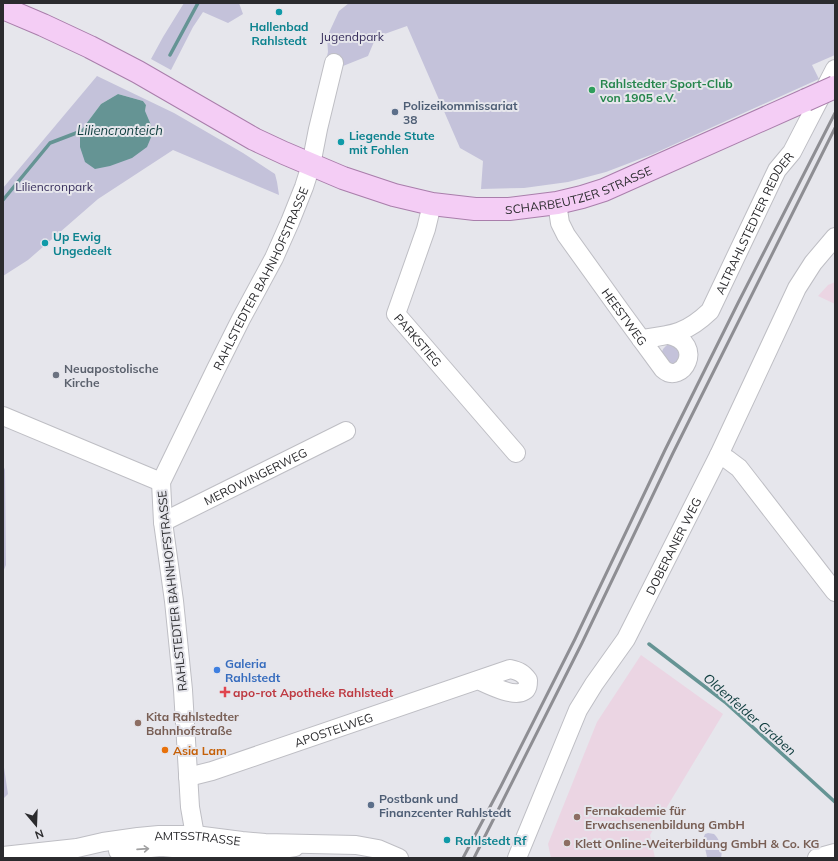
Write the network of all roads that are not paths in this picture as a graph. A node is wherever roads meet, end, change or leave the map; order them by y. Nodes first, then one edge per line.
1 (3, 8) edge
2 (334, 63) dead end
3 (835, 69) edge
4 (835, 87) edge
5 (311, 165) junction
6 (557, 203) junction
7 (432, 204) junction
8 (835, 238) edge
9 (669, 335) junction
10 (641, 339) junction
11 (3, 416) edge
12 (346, 431) dead end
13 (516, 453) dead end
14 (719, 455) junction
15 (161, 482) junction
16 (163, 522) junction
17 (835, 592) edge
18 (478, 680) dead end
19 (188, 777) junction
20 (197, 848) edge
21 (278, 852) edge
22 (835, 853) edge
23 (3, 856) edge
24 (258, 858) edge
25 (399, 858) edge
26 (517, 858) edge
27 (817, 858) edge

1 - 5 main road
2 - 5 street, RAHLSTEDTER BAHNHOFSTRASSE
3 - 9 street, ALTRAHLSTEDTER REDDER
4 - 6 main road, SCHARBEUTZER STRASSE, bridge
5 - 7 main road, SCHARBEUTZER STRASSE
5 - 15 street, RAHLSTEDTER BAHNHOFSTRASSE
6 - 7 main road, SCHARBEUTZER STRASSE
6 - 10 street, HEESTWEG
7 - 13 street, PARKSTIEG
8 - 14 street, DOBERANER WEG
9 - 10 street, ALTRAHLSTEDTER REDDER
9 - 10 street, HEESTWEG
11 - 15 street
12 - 16 street, MEROWINGERWEG
14 - 17 street
14 - 26 street, DOBERANER WEG
15 - 16 street, RAHLSTEDTER BAHNHOFSTRASSE
16 - 19 street, RAHLSTEDTER BAHNHOFSTRASSE
18 - 19 street, APOSTELWEG
19 - 20 street, RAHLSTEDTER BAHNHOFSTRASSE
20 - 21 street, AMTSSTRASSE
20 - 23 street, AMTSSTRASSE
20 - 24 street, AMTSSTRASSE
21 - 25 street, AMTSSTRASSE
22 - 27 street

